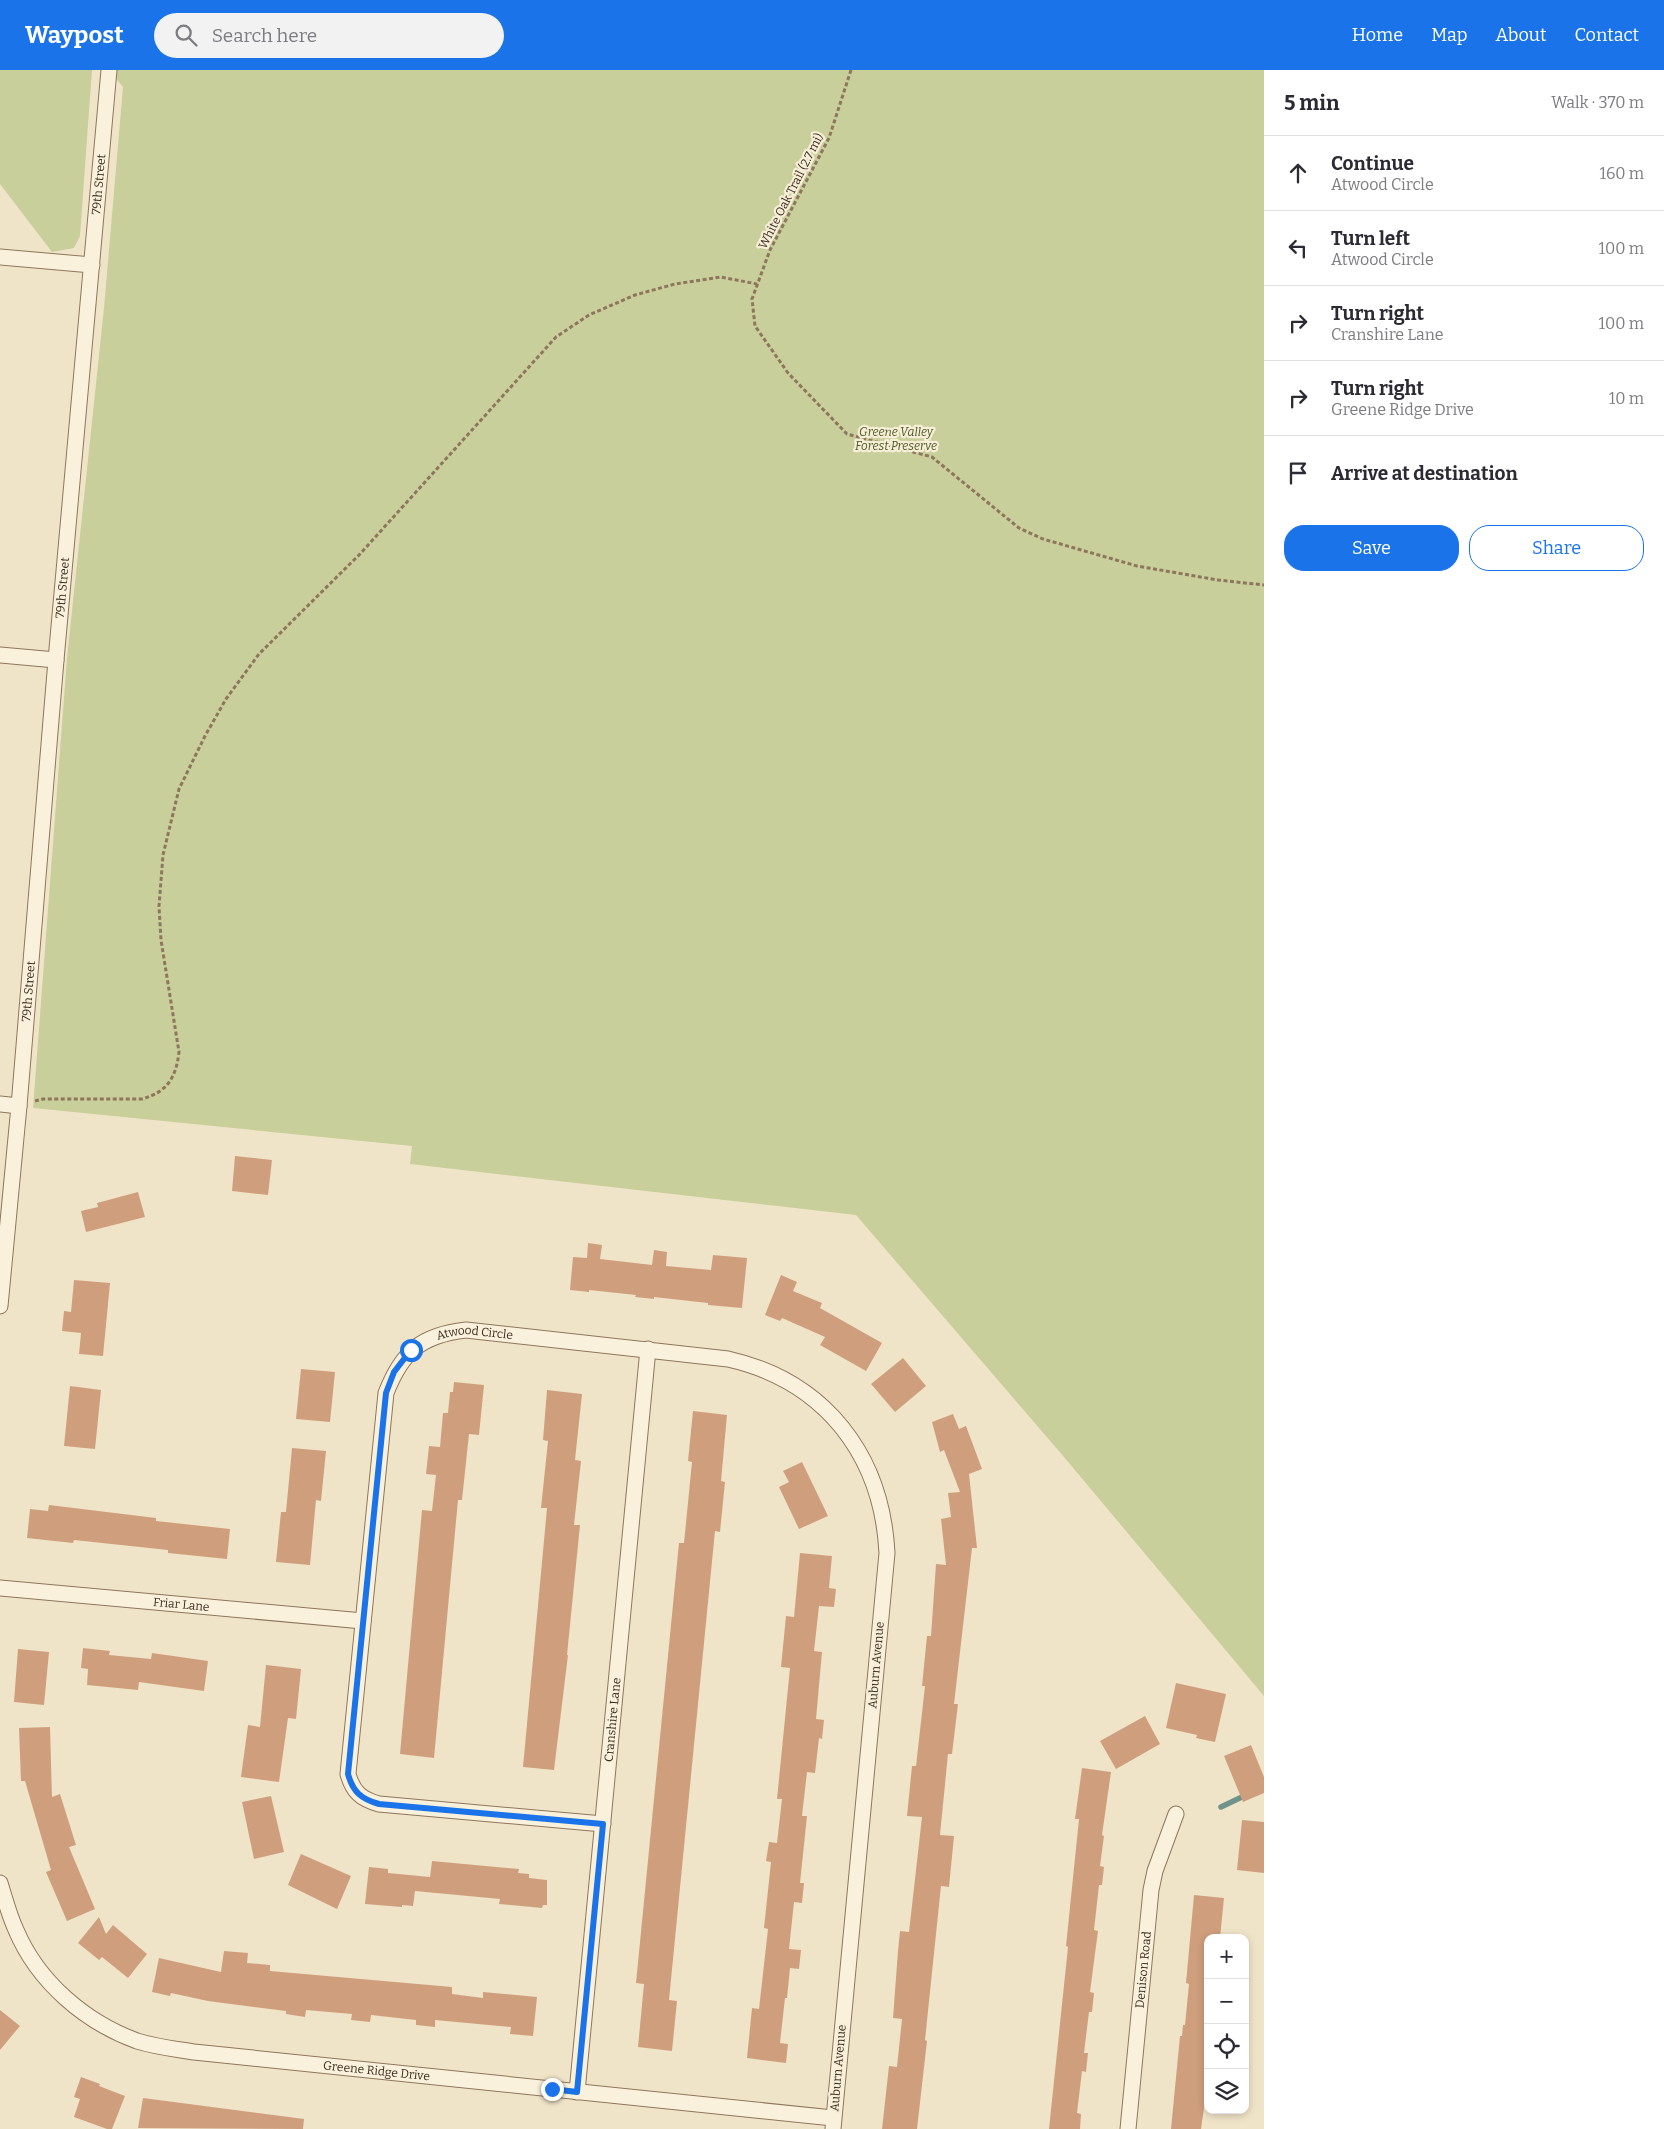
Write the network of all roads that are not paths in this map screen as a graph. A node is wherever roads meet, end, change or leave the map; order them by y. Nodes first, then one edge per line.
1 (109, 70) edge
2 (0, 257) edge
3 (92, 265) junction
4 (0, 655) edge
5 (56, 660) junction
6 (0, 1104) edge
7 (19, 1106) junction
8 (0, 1306) edge
9 (648, 1349) junction
10 (0, 1588) edge
11 (363, 1621) junction
12 (1176, 1814) dead end
13 (603, 1824) junction
14 (0, 1883) edge
15 (577, 2092) junction
16 (833, 2124) edge
17 (1128, 2129) edge

1 - 3 street, 79th Street
2 - 3 street
3 - 5 street, 79th Street
4 - 5 street
5 - 7 street, 79th Street
6 - 7 street
7 - 8 street
9 - 11 street, Atwood Circle
9 - 13 street, Cranshire Lane
9 - 16 street, Auburn Avenue
10 - 11 street, Friar Lane
11 - 13 street, Atwood Circle
12 - 17 street, Denison Road
13 - 15 street, Cranshire Lane
14 - 15 street, Greene Ridge Drive
15 - 16 street, Greene Ridge Drive

